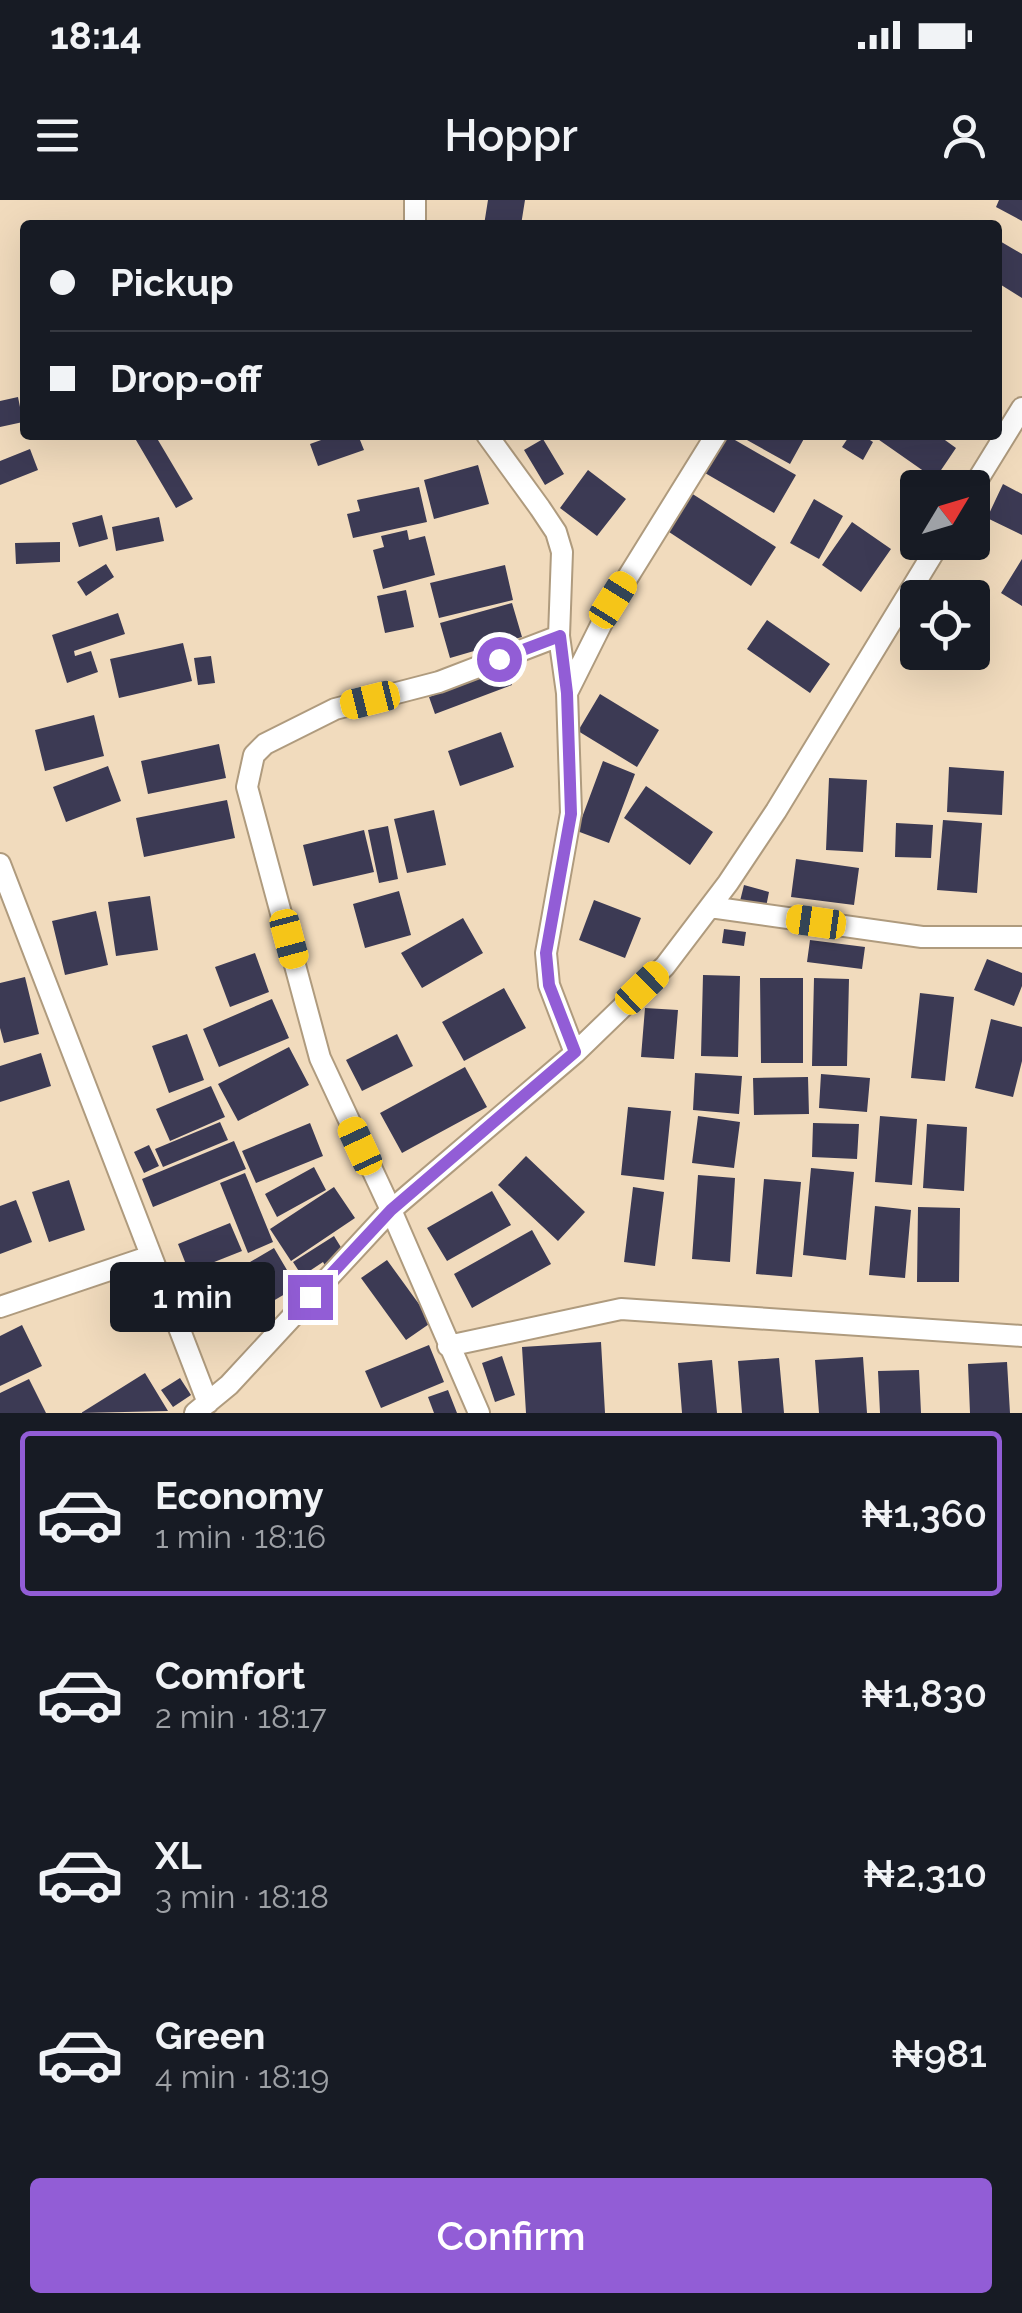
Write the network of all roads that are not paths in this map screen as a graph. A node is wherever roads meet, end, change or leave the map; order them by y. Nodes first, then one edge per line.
1 (1022, 408) edge
2 (492, 440) edge
3 (713, 440) edge
4 (984, 470) edge
5 (929, 560) edge
6 (560, 636) junction
7 (567, 693) junction
8 (0, 864) edge
9 (710, 907) junction
10 (1022, 937) edge
11 (575, 1052) junction
12 (391, 1210) junction
13 (150, 1256) junction
14 (0, 1307) edge
15 (1022, 1336) edge
16 (448, 1346) junction
17 (201, 1408) edge
18 (479, 1413) edge

1 - 4 street
2 - 6 street
3 - 7 street
5 - 9 street
6 - 7 street
6 - 12 street
7 - 11 street
8 - 13 street
9 - 10 street
9 - 11 street
11 - 12 street
12 - 16 street
12 - 17 street
13 - 14 street
13 - 17 street
15 - 16 street
16 - 18 street

